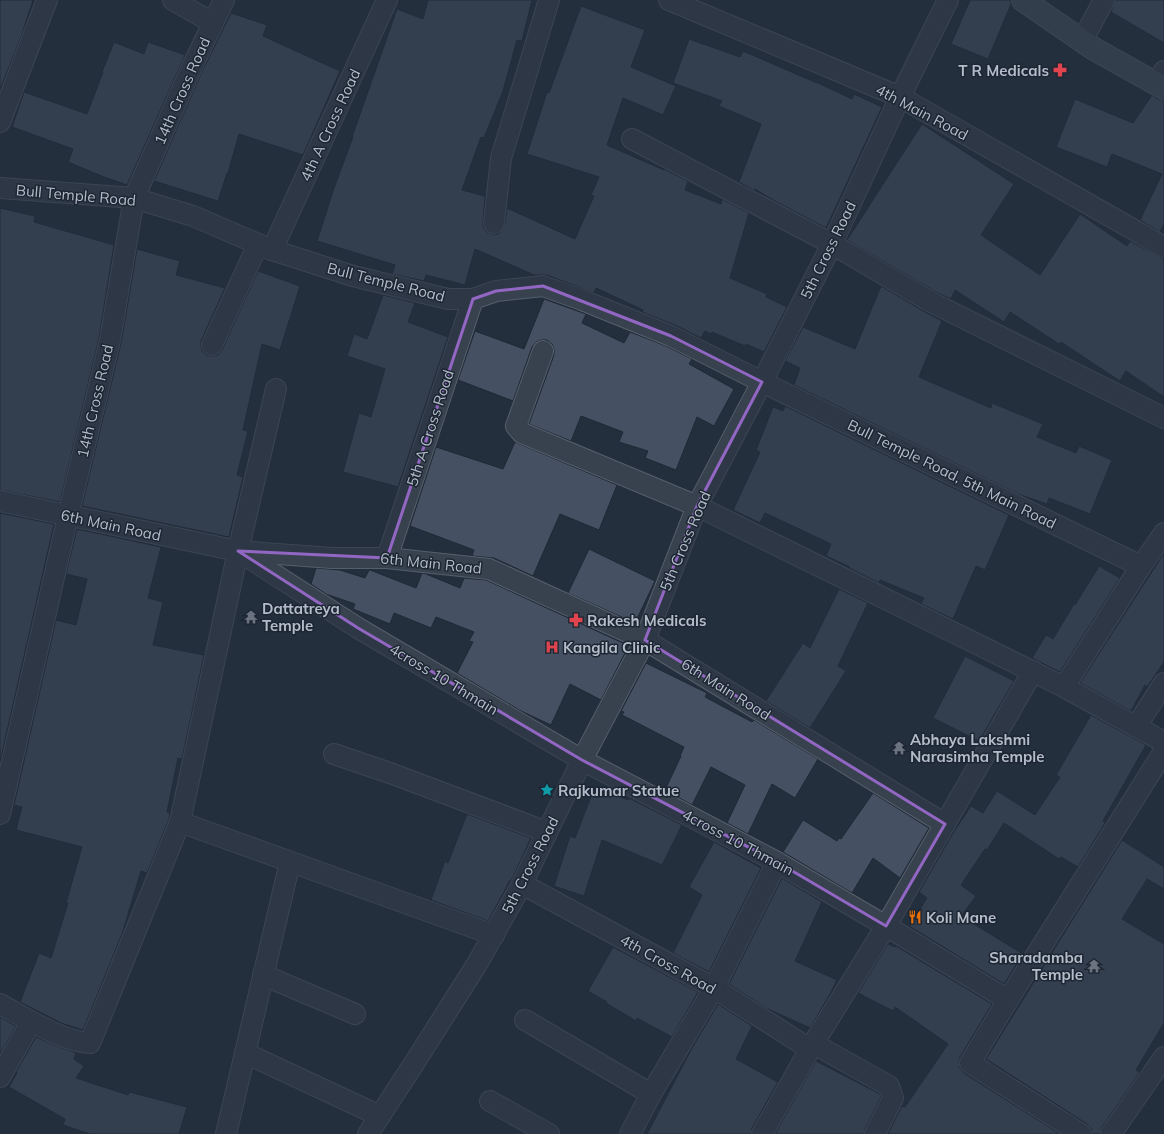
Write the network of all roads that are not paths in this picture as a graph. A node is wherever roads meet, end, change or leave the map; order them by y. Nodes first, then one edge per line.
1 (47, 0) edge
2 (173, 0) edge
3 (224, 0) edge
4 (387, 0) edge
5 (549, 0) edge
6 (669, 0) edge
7 (948, 0) edge
8 (1023, 0) edge
9 (1104, 0) edge
10 (213, 23) junction
11 (1082, 41) junction
12 (1161, 81) edge
13 (900, 97) junction
14 (0, 122) edge
15 (632, 139) dead end
16 (0, 188) edge
17 (134, 198) junction
18 (494, 223) dead end
19 (832, 244) junction
20 (265, 247) junction
21 (1164, 247) edge
22 (473, 299) junction
23 (212, 345) dead end
24 (543, 351) dead end
25 (762, 382) junction
26 (276, 389) dead end
27 (1164, 418) edge
28 (0, 501) edge
29 (698, 506) junction
30 (68, 516) junction
31 (1164, 533) edge
32 (238, 551) junction
33 (387, 558) junction
34 (1141, 566) junction
35 (645, 640) junction
36 (1033, 671) junction
37 (1164, 683) edge
38 (1064, 687) junction
39 (1136, 727) junction
40 (1164, 742) edge
41 (1164, 752) edge
42 (334, 754) dead end
43 (582, 760) junction
44 (0, 814) edge
45 (180, 822) junction
46 (945, 824) junction
47 (547, 832) junction
48 (290, 862) junction
49 (777, 862) junction
50 (522, 884) junction
51 (886, 926) junction
52 (494, 935) junction
53 (263, 975) junction
54 (714, 988) junction
55 (1008, 1000) junction
56 (0, 1004) edge
57 (355, 1014) dead end
58 (525, 1020) dead end
59 (31, 1022) junction
60 (812, 1047) junction
61 (245, 1053) junction
62 (1164, 1057) edge
63 (0, 1076) edge
64 (651, 1094) junction
65 (490, 1101) dead end
66 (380, 1116) junction
67 (226, 1134) edge
68 (368, 1134) edge
69 (550, 1134) edge
70 (630, 1134) edge
71 (762, 1134) edge
72 (875, 1134) edge
73 (1080, 1134) edge
74 (1111, 1134) edge

1 - 14 street
2 - 10 street
3 - 10 street, 14th Cross Road
4 - 20 street, 4th A Cross Road
5 - 18 street
6 - 13 street, 4th Main Road
7 - 13 street, 5th Cross Road
8 - 11 main road
9 - 11 street
10 - 17 street, 14th Cross Road
11 - 12 main road
13 - 19 street, 5th Cross Road
13 - 21 street, 4th Main Road
15 - 19 street
16 - 17 street, Bull Temple Road
17 - 20 street, Bull Temple Road
17 - 30 street, 14th Cross Road
19 - 25 street, 5th Cross Road
19 - 27 street
20 - 22 street, Bull Temple Road
20 - 23 street, 4th A Cross Road
22 - 25 street, Bull Temple Road
22 - 33 street, 5th A Cross Road
24 - 29 street
25 - 29 street, 5th Cross Road
25 - 34 street, Bull Temple Road, 5th Main Road
26 - 32 street
28 - 30 street, 6th Main Road
29 - 35 street, 5th Cross Road
29 - 36 street
30 - 32 street, 6th Main Road
30 - 44 street, 14th Cross Road
31 - 34 street
32 - 33 street, 6th Main Road
32 - 43 street, 4cross 10 Thmain
32 - 45 street
33 - 35 street, 6th Main Road
34 - 38 street
35 - 43 street, 5th Cross Road
35 - 46 street, 6th Main Road
36 - 38 street
36 - 46 street
37 - 39 street
38 - 39 street
39 - 40 street
41 - 55 street
42 - 47 street
43 - 47 street, 5th Cross Road
43 - 49 street, 4cross 10 Thmain
45 - 48 street
45 - 59 street
46 - 51 street
47 - 50 street, 5th Cross Road
48 - 52 street
48 - 53 street
49 - 51 street, 4cross 10 Thmain
49 - 54 street
50 - 52 street, 5th Cross Road
50 - 54 street, 4th Cross Road
51 - 55 street, 4cross 10 Thmain
51 - 60 street
52 - 66 street, 5th Cross Road
53 - 57 street
53 - 61 street
54 - 60 street, 4th Cross Road
54 - 64 street
55 - 73 street
56 - 59 street
58 - 64 street
59 - 63 street
60 - 71 street
60 - 72 street, 4th Cross Road
61 - 66 street
61 - 67 street
62 - 74 street
64 - 70 street
65 - 69 street
66 - 68 street, 5th Cross Road

